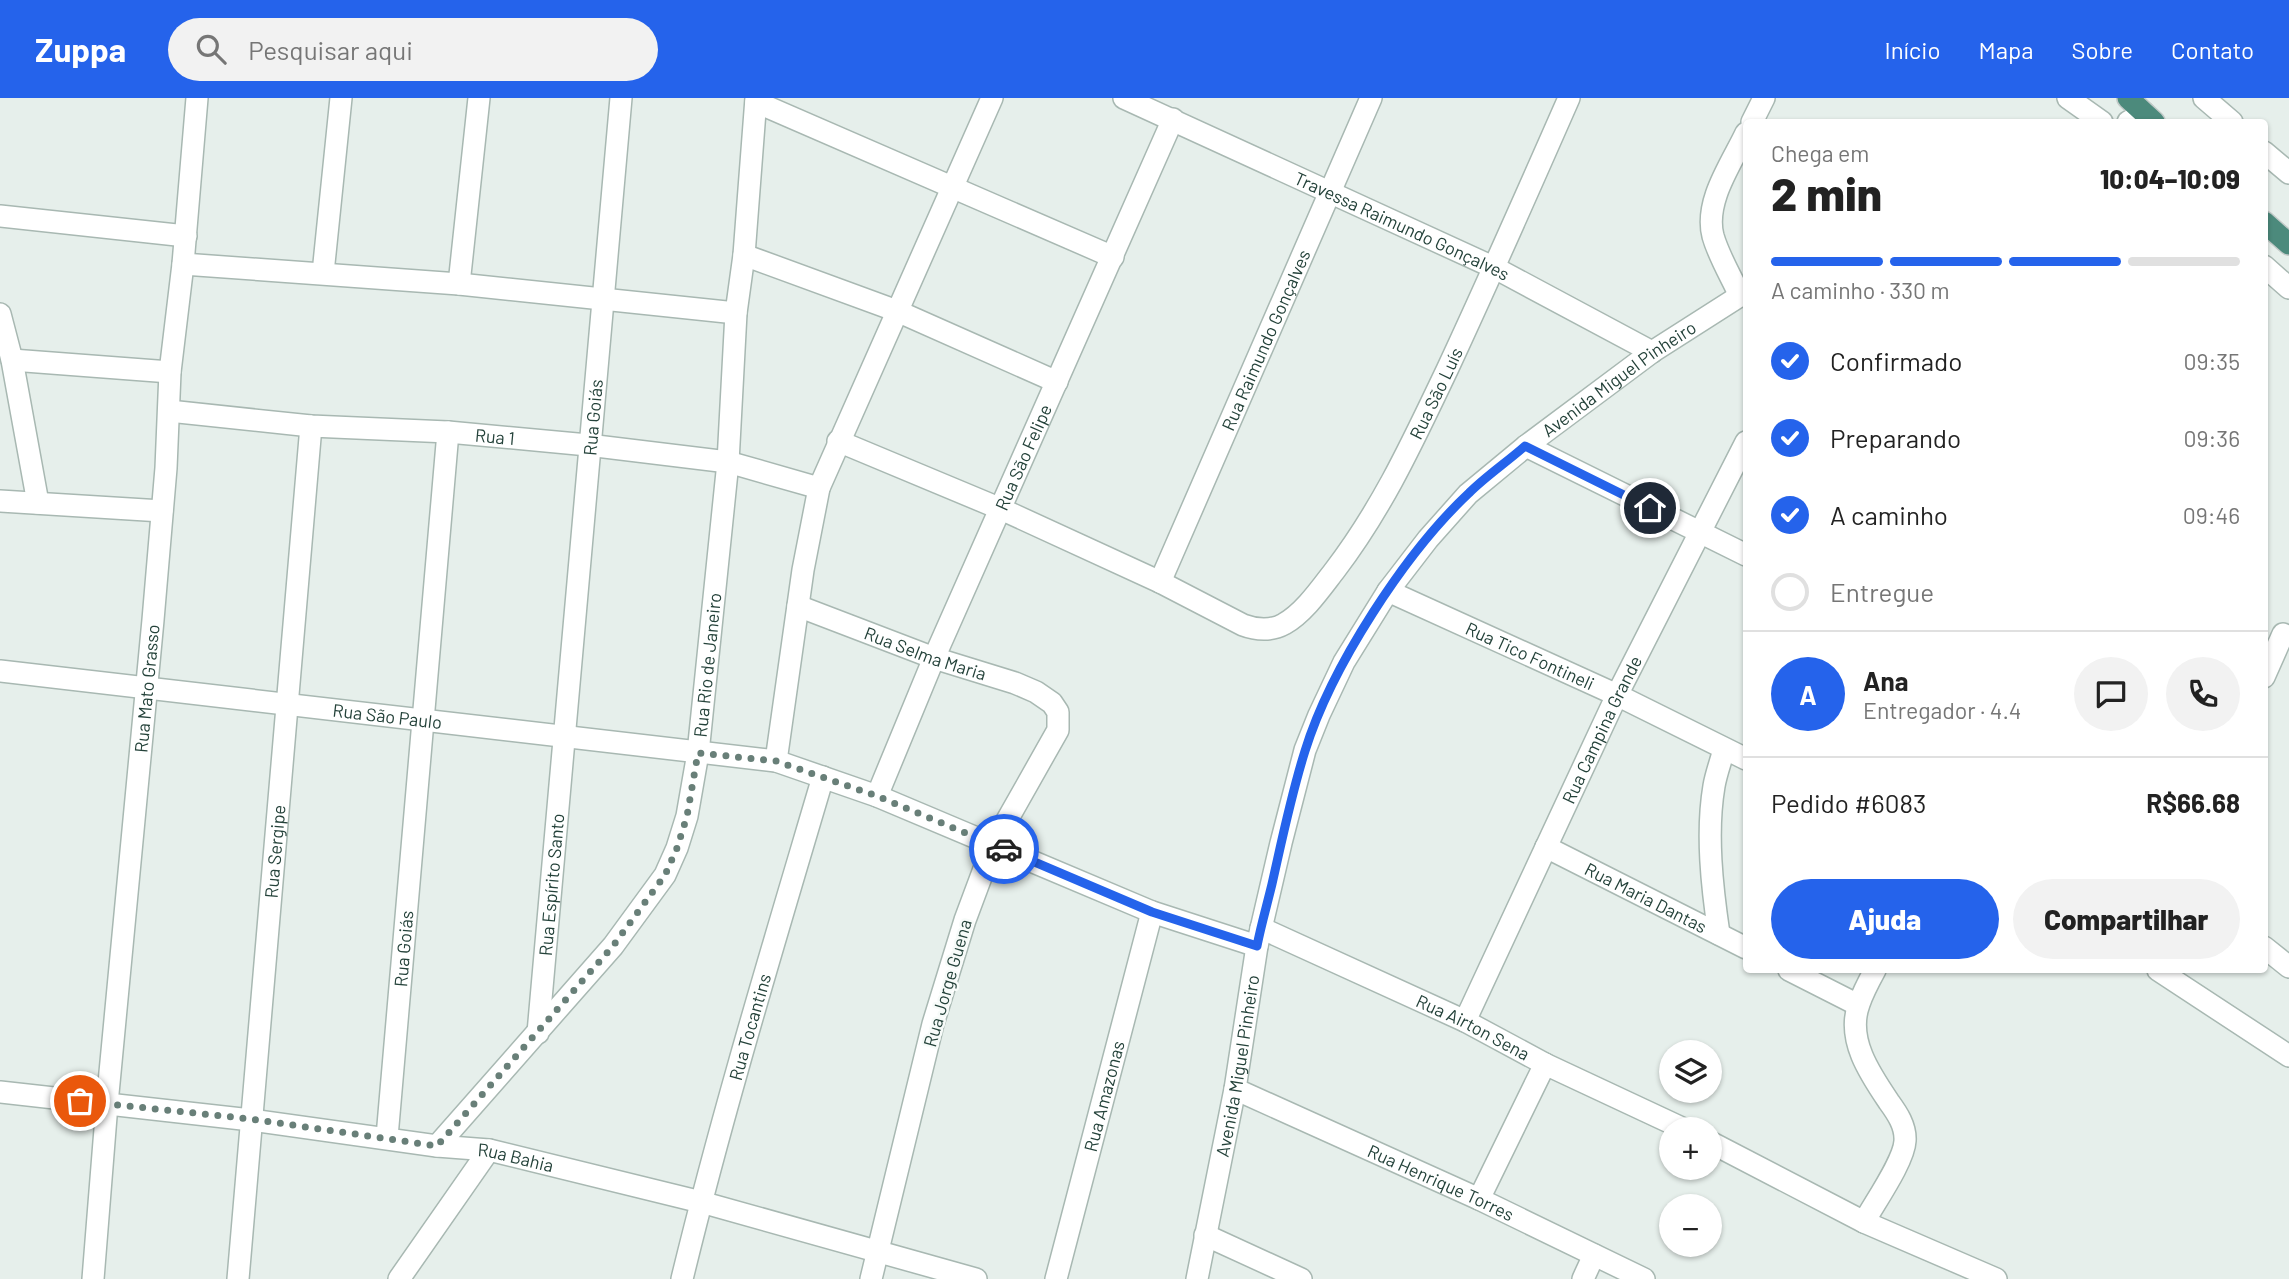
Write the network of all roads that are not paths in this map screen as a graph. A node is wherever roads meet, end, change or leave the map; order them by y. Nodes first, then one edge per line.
1 (197, 98) edge
2 (341, 98) edge
3 (479, 98) edge
4 (621, 98) edge
5 (992, 98) edge
6 (1124, 98) edge
7 (1371, 98) edge
8 (1569, 98) edge
9 (1764, 98) edge
10 (2068, 98) edge
11 (2127, 98) edge
12 (2204, 98) edge
13 (756, 100) edge
14 (1150, 103) edge
15 (1172, 119) junction
16 (1754, 119) edge
17 (2098, 119) edge
18 (2142, 119) edge
19 (2228, 119) edge
20 (1743, 139) edge
21 (2268, 155) edge
22 (2289, 173) edge
23 (951, 185) junction
24 (1330, 191) junction
25 (0, 216) edge
26 (2268, 226) edge
27 (186, 236) junction
28 (2289, 244) edge
29 (744, 254) junction
30 (1113, 257) junction
31 (183, 264) junction
32 (1495, 268) junction
33 (2268, 270) edge
34 (323, 272) junction
35 (459, 284) junction
36 (2289, 288) edge
37 (1743, 294) edge
38 (601, 300) junction
39 (897, 311) junction
40 (736, 313) junction
41 (0, 314) edge
42 (1651, 352) junction
43 (12, 360) junction
44 (170, 372) junction
45 (1057, 382) junction
46 (169, 411) junction
47 (312, 426) junction
48 (449, 432) junction
49 (838, 441) junction
50 (588, 445) junction
51 (1525, 446) junction
52 (1743, 448) edge
53 (727, 462) junction
54 (819, 488) junction
55 (0, 501) edge
56 (38, 503) junction
57 (1001, 509) junction
58 (162, 511) junction
59 (1700, 533) junction
60 (1743, 554) edge
61 (1160, 582) junction
62 (1388, 591) junction
63 (798, 606) junction
64 (2279, 632) edge
65 (934, 658) junction
66 (2268, 665) edge
67 (0, 673) edge
68 (145, 687) junction
69 (1617, 695) junction
70 (1052, 703) joint
71 (288, 705) junction
72 (424, 720) junction
73 (565, 736) junction
74 (1724, 749) junction
75 (698, 753) junction
76 (1743, 758) edge
77 (776, 761) junction
78 (823, 777) junction
79 (877, 796) junction
80 (993, 845) junction
81 (1546, 847) junction
82 (1152, 912) junction
83 (1719, 934) junction
84 (1259, 937) junction
85 (1743, 946) edge
86 (2268, 950) edge
87 (2288, 964) edge
88 (1795, 973) edge
89 (1874, 973) edge
90 (2163, 973) edge
91 (1858, 1005) junction
92 (1465, 1021) junction
93 (538, 1033) junction
94 (2289, 1056) edge
95 (1545, 1063) junction
96 (1235, 1089) junction
97 (0, 1092) edge
98 (107, 1104) junction
99 (1659, 1117) edge
100 (251, 1119) junction
101 (387, 1137) junction
102 (437, 1146) junction
103 (1722, 1148) edge
104 (489, 1150) junction
105 (1479, 1199) junction
106 (701, 1202) junction
107 (1864, 1222) junction
108 (1205, 1235) junction
109 (877, 1253) junction
110 (1594, 1255) junction
111 (93, 1279) edge
112 (238, 1279) edge
113 (399, 1279) edge
114 (682, 1279) edge
115 (871, 1279) edge
116 (975, 1279) edge
117 (1056, 1279) edge
118 (1197, 1279) edge
119 (1301, 1279) edge
120 (1583, 1279) edge
121 (1644, 1279) edge
122 (1996, 1279) edge

1 - 27 street, Rua Mato Grasso
2 - 34 street
3 - 35 street
4 - 38 street, Rua Goiás
5 - 23 street
6 - 14 street, Travessa Raimundo Gonçalves
7 - 24 street, Rua Raimundo Gonçalves
8 - 32 street, Rua São Luís
9 - 16 street
10 - 17 street
11 - 18 highway
12 - 19 street
13 - 23 street
13 - 29 street, Rua Rio de Janeiro
14 - 15 street, Travessa Raimundo Gonçalves
15 - 24 street, Travessa Raimundo Gonçalves
15 - 30 street, Rua São Felipe
20 - 37 street
21 - 22 street
23 - 30 street
23 - 39 street
24 - 32 street, Travessa Raimundo Gonçalves
24 - 61 street, Rua Raimundo Gonçalves
25 - 27 street
26 - 28 highway
27 - 31 street, Rua Mato Grasso
29 - 39 street
29 - 40 street, Rua Rio de Janeiro
30 - 45 street, Rua São Felipe
31 - 34 street
31 - 44 street, Rua Mato Grasso
32 - 42 street, Travessa Raimundo Gonçalves
32 - 61 street, Rua São Luís
33 - 36 street
34 - 35 street
35 - 38 street
37 - 42 street, Avenida Miguel Pinheiro
38 - 40 street
38 - 50 street, Rua Goiás
39 - 45 street
39 - 49 street
40 - 53 street, Rua Rio de Janeiro
41 - 43 street
42 - 51 street, Avenida Miguel Pinheiro
43 - 44 street
43 - 56 street
44 - 46 street, Rua Mato Grasso
45 - 57 street, Rua São Felipe
46 - 47 street, Rua 1
46 - 58 street, Rua Mato Grasso
47 - 48 street, Rua 1
47 - 71 street, Rua Sergipe
48 - 50 street, Rua 1
48 - 72 street, Rua Goiás
49 - 54 street
49 - 57 street
50 - 53 street, Rua 1
50 - 73 street, Rua Goiás
51 - 59 street
51 - 62 street, Avenida Miguel Pinheiro
52 - 59 street, Rua Campina Grande
53 - 54 street, Rua 1
53 - 75 street, Rua Rio de Janeiro
54 - 63 street
55 - 56 street
56 - 58 street
57 - 61 street
57 - 65 street, Rua São Felipe
58 - 68 street, Rua Mato Grasso
59 - 60 street
59 - 69 street, Rua Campina Grande
62 - 69 street, Rua Tico Fontineli
62 - 84 street, Avenida Miguel Pinheiro
63 - 65 street, Rua Selma Maria
63 - 77 street
64 - 66 street
65 - 70 street, Rua Selma Maria
65 - 79 street, Rua São Felipe
67 - 68 street, Rua São Paulo
68 - 71 street, Rua São Paulo
68 - 98 street, Rua Mato Grasso
69 - 74 street, Rua Tico Fontineli
69 - 81 street, Rua Campina Grande
70 - 80 street, Rua Jorge Guena
71 - 72 street, Rua São Paulo
71 - 100 street, Rua Sergipe
72 - 73 street, Rua São Paulo
72 - 101 street, Rua Goiás
73 - 75 street, Rua São Paulo
73 - 93 street, Rua Espírito Santo
74 - 76 street, Rua Tico Fontineli
74 - 83 street
75 - 77 street, Rua São Paulo
75 - 93 street, Rua Rio de Janeiro
77 - 78 street, Rua São Paulo
78 - 79 street, Rua São Paulo
78 - 106 street, Rua Tocantins
79 - 80 street, Rua São Paulo
80 - 82 street, Rua Airton Sena
80 - 109 street, Rua Jorge Guena
81 - 83 street, Rua Maria Dantas
81 - 92 street, Rua Campina Grande
82 - 84 street, Rua Airton Sena
82 - 117 street, Rua Amazonas
83 - 85 street, Rua Maria Dantas
84 - 92 street, Rua Airton Sena
84 - 96 street, Avenida Miguel Pinheiro
86 - 87 street
88 - 91 street
89 - 91 street
90 - 94 street
91 - 107 street
92 - 95 street, Rua Airton Sena
93 - 102 street, Rua Rio de Janeiro
95 - 99 street, Rua Airton Sena
95 - 105 street
96 - 105 street, Rua Henrique Torres
96 - 108 street, Avenida Miguel Pinheiro
97 - 98 street, Rua Bahia
98 - 100 street, Rua Bahia
98 - 111 street, Rua Mato Grasso
100 - 101 street, Rua Bahia
100 - 112 street, Rua Sergipe
101 - 102 street, Rua Bahia
102 - 104 street, Rua Bahia
103 - 107 street
104 - 106 street, Rua Bahia
104 - 113 street
105 - 110 street, Rua Henrique Torres
106 - 109 street, Rua Bahia
106 - 114 street, Rua Tocantins
107 - 122 street
108 - 118 street, Avenida Miguel Pinheiro
108 - 119 street
109 - 115 street, Rua Jorge Guena
109 - 116 street, Rua Bahia
110 - 120 street
110 - 121 street, Rua Henrique Torres

